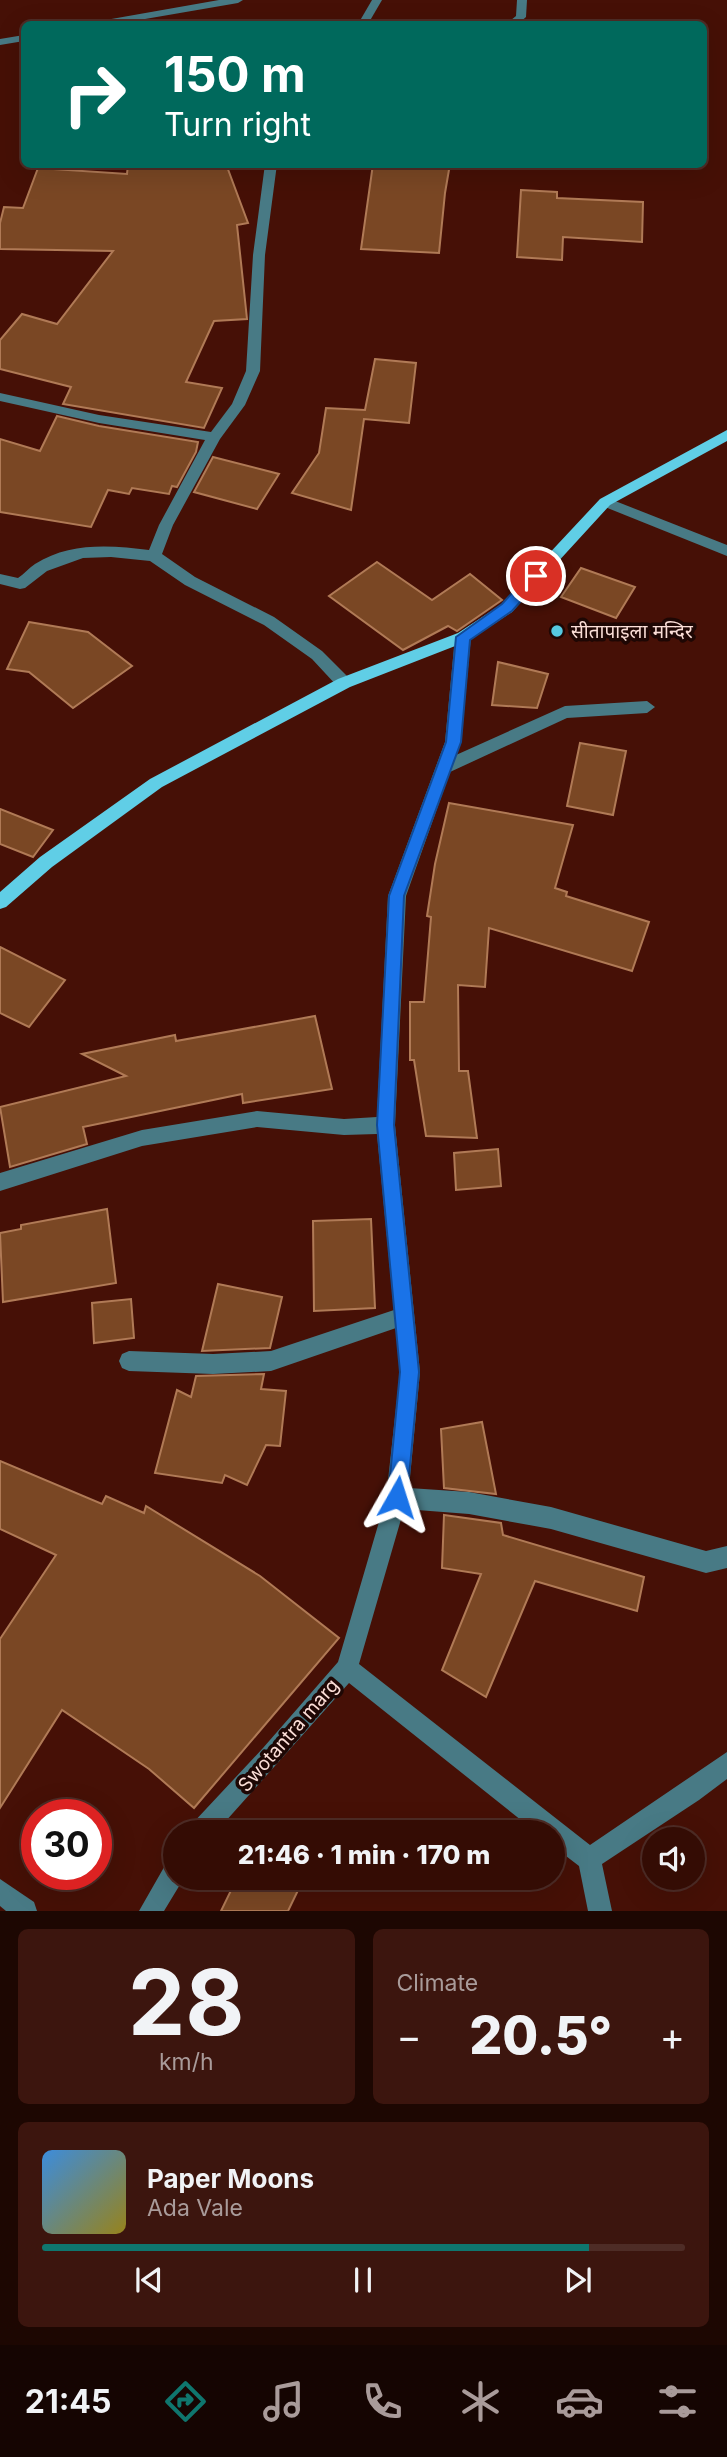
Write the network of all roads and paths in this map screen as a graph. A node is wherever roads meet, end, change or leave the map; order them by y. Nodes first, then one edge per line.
1 (238, 0) edge
2 (377, 0) edge
3 (522, 0) edge
4 (117, 21) edge
5 (365, 21) edge
6 (515, 21) edge
7 (21, 38) edge
8 (0, 42) edge
9 (270, 168) edge
10 (0, 397) edge
11 (727, 435) edge
12 (214, 437) junction
13 (605, 502) junction
14 (727, 551) edge
15 (154, 556) junction
16 (0, 579) edge
17 (463, 637) junction
18 (344, 683) junction
19 (647, 707) dead end
20 (444, 768) junction
21 (0, 902) edge
22 (386, 1125) junction
23 (0, 1182) edge
24 (404, 1316) junction
25 (129, 1361) dead end
26 (397, 1497) junction
27 (727, 1557) edge
28 (347, 1668) junction
29 (727, 1764) edge
30 (211, 1820) edge
31 (589, 1859) junction
32 (163, 1890) edge
33 (0, 1891) edge
34 (25, 1911) edge
35 (151, 1911) edge
36 (600, 1911) edge

1 - 4 street
2 - 5 street
3 - 6 street
7 - 8 street
9 - 12 street
10 - 12 street
11 - 13 main road
12 - 15 street
13 - 14 street
13 - 17 main road
15 - 16 street
15 - 18 street
17 - 18 main road
17 - 20 street, Swotantra marg
18 - 21 main road
19 - 20 street
20 - 22 street, Swotantra marg
22 - 23 street
22 - 24 street, Swotantra marg
24 - 25 street
24 - 26 street, Swotantra marg
26 - 27 street
26 - 28 street, Swotantra marg
28 - 30 street, Swotantra marg
28 - 31 street
29 - 31 street
31 - 36 street
32 - 35 street
33 - 34 street

